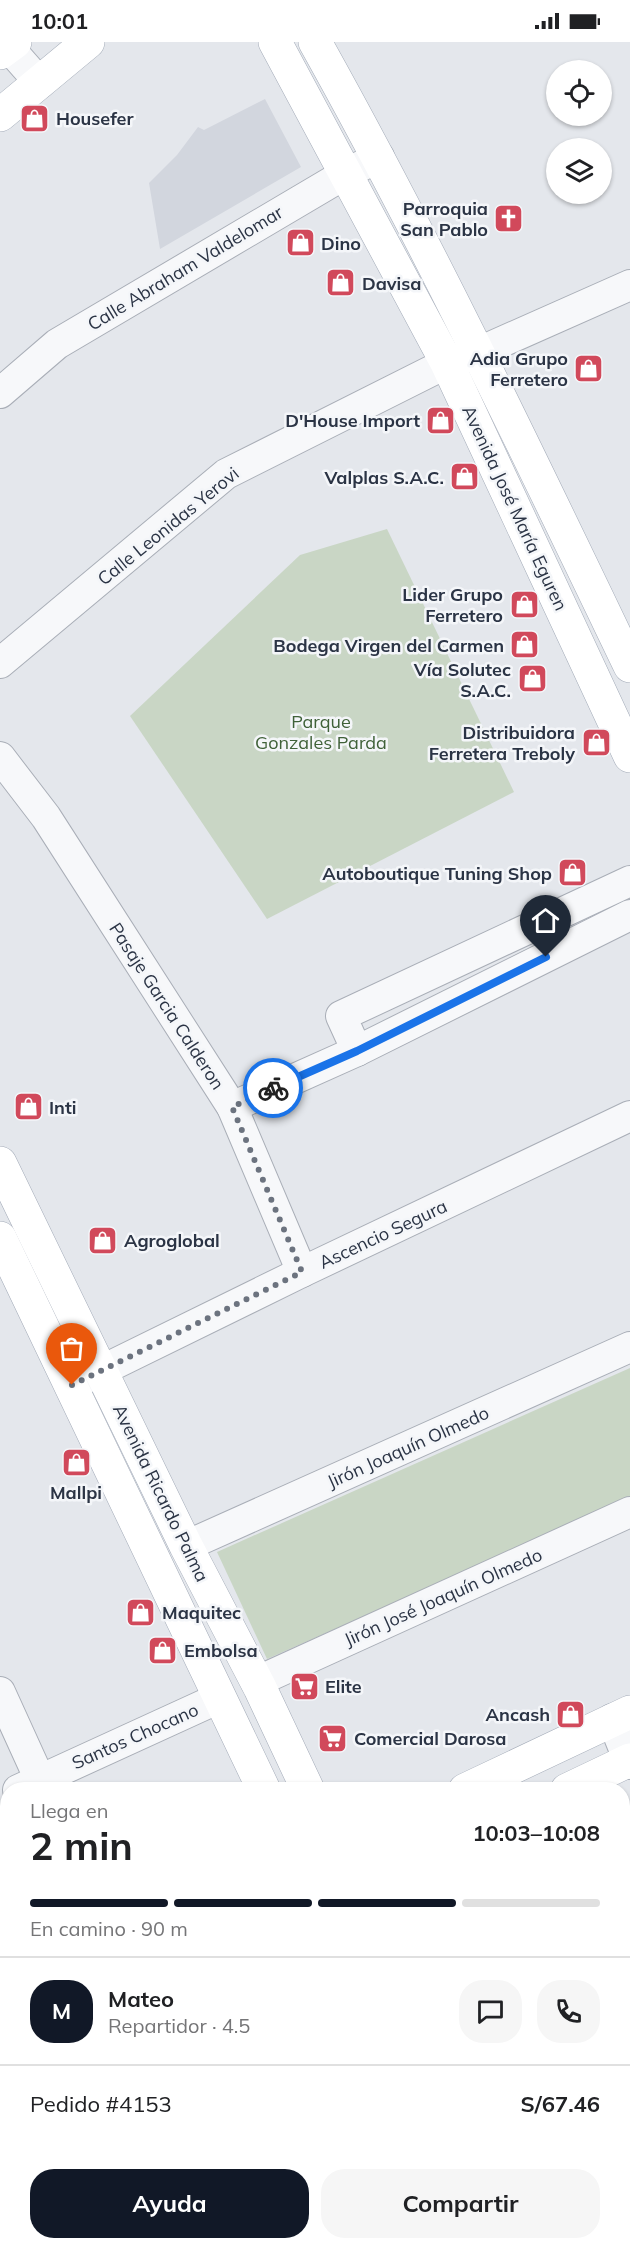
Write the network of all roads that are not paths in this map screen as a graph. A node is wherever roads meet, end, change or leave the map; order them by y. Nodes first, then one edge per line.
1 (88, 42) edge
2 (275, 42) edge
3 (315, 42) edge
4 (7, 46) edge
5 (40, 83) junction
6 (0, 115) edge
7 (379, 157) junction
8 (345, 174) junction
9 (441, 278) junction
10 (629, 287) edge
11 (409, 294) junction
12 (479, 352) junction
13 (447, 363) junction
14 (0, 393) edge
15 (0, 663) edge
16 (630, 666) edge
17 (630, 756) edge
18 (0, 757) edge
19 (630, 881) edge
20 (630, 915) edge
21 (357, 1051) junction
22 (232, 1107) junction
23 (630, 1116) edge
24 (0, 1163) edge
25 (0, 1238) edge
26 (302, 1272) junction
27 (630, 1347) edge
28 (102, 1371) junction
29 (72, 1385) junction
30 (630, 1512) edge
31 (186, 1546) junction
32 (256, 1682) junction
33 (0, 1692) edge
34 (219, 1698) junction
35 (621, 1715) edge
36 (630, 1762) edge
37 (28, 1782) edge
38 (36, 1782) edge
39 (260, 1782) edge
40 (304, 1782) edge
41 (482, 1782) edge
42 (585, 1782) edge

1 - 5 main road
2 - 8 main road, Avenida José María Eguren
3 - 7 main road, Avenida José María Eguren
4 - 5 street
5 - 6 main road
7 - 8 street, Calle Abraham Valdelomar
7 - 9 main road, Avenida José María Eguren
8 - 11 main road, Avenida José María Eguren
8 - 14 street, Calle Abraham Valdelomar
9 - 11 main road
9 - 12 main road, Avenida José María Eguren
10 - 12 street, Calle Leonidas Yerovi
11 - 13 main road, Avenida José María Eguren
12 - 13 street, Calle Leonidas Yerovi
12 - 16 main road, Avenida José María Eguren
13 - 15 street, Calle Leonidas Yerovi
13 - 17 main road, Avenida José María Eguren
18 - 22 street, Pasaje Garcia Calderon
19 - 21 street
20 - 21 street
21 - 22 street
22 - 26 street, Pasaje Garcia Calderon
23 - 26 street, Ascencio Segura
24 - 28 main road, Avenida Ricardo Palma
25 - 29 main road, Avenida Ricardo Palma
26 - 28 street, Ascencio Segura
27 - 31 street, Jirón Joaquín Olmedo
28 - 29 street, Ascencio Segura
28 - 31 main road, Avenida Ricardo Palma
29 - 34 main road, Avenida Ricardo Palma
30 - 32 street, Jirón José Joaquín Olmedo
31 - 32 main road, Avenida Ricardo Palma
32 - 40 main road, Avenida Ricardo Palma
33 - 37 street
34 - 38 street, Santos Chocano
34 - 39 main road, Avenida Ricardo Palma
35 - 36 street
35 - 41 main road
36 - 42 main road

